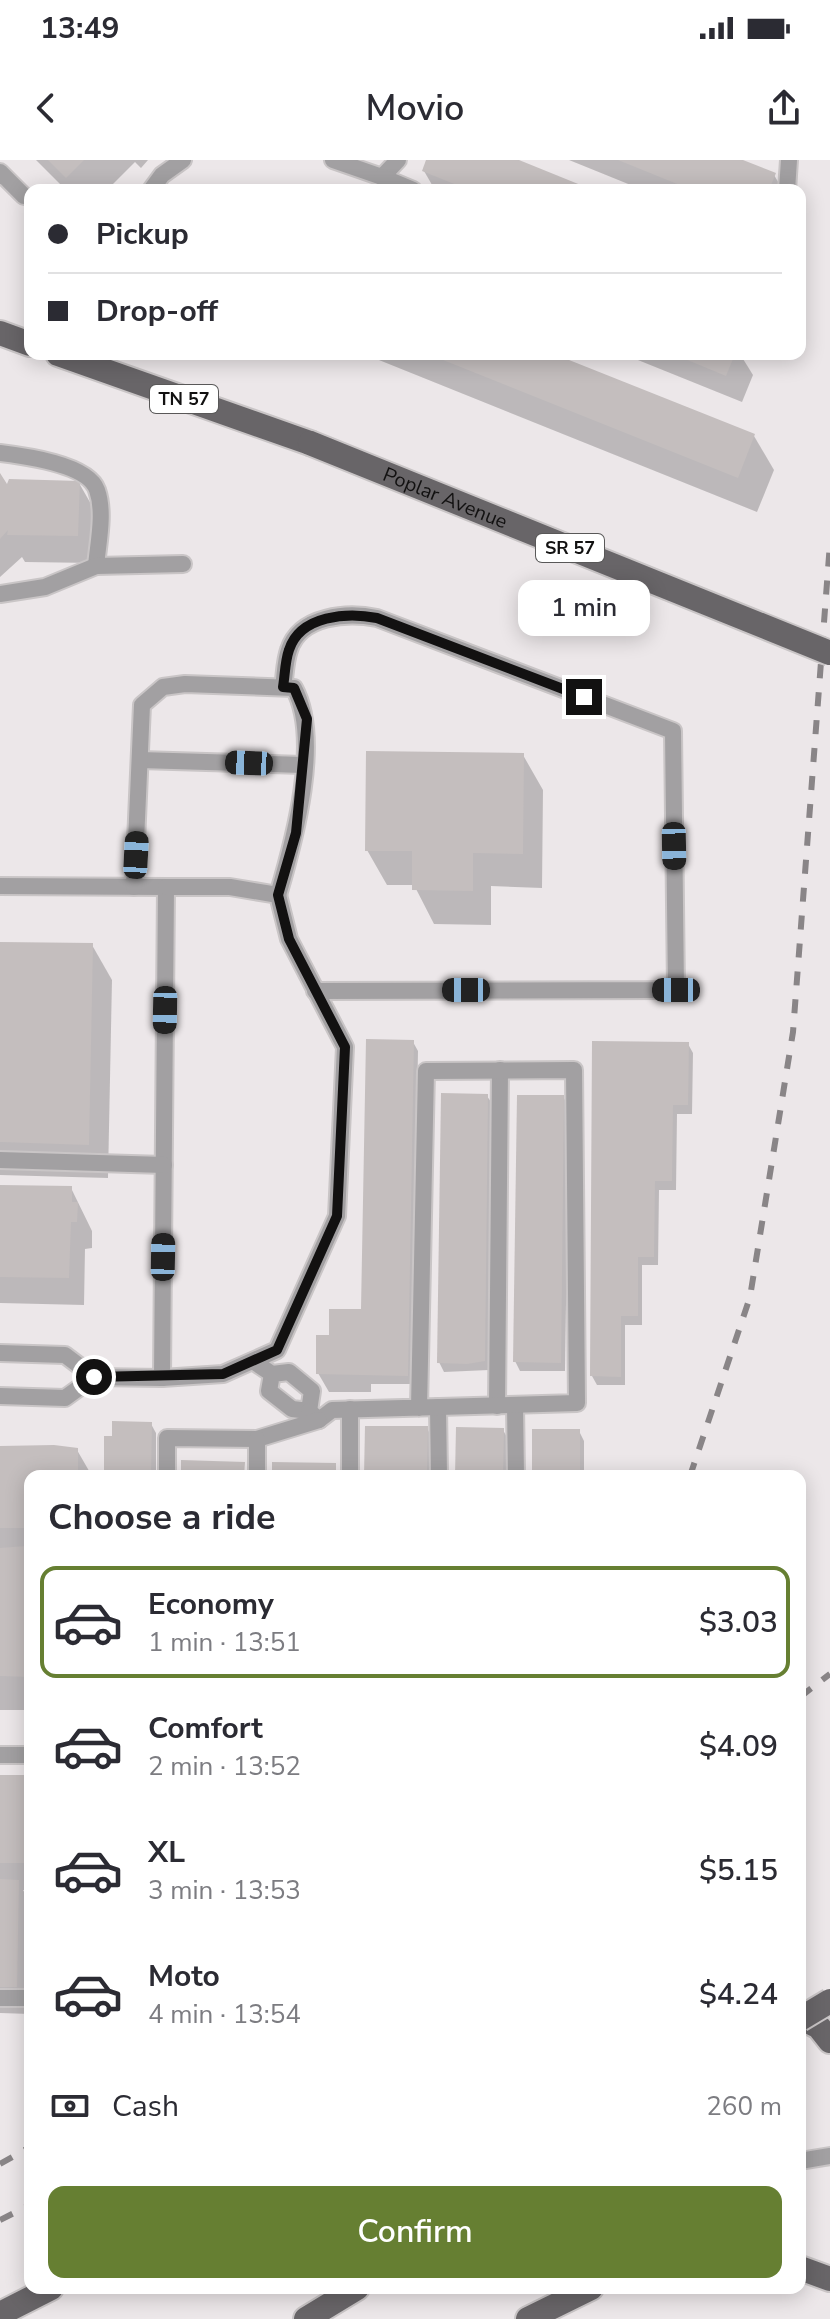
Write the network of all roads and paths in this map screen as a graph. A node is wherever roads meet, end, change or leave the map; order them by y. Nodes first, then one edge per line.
1 (183, 160) edge
2 (333, 160) edge
3 (398, 160) edge
4 (789, 160) edge
5 (0, 172) edge
6 (382, 177) junction
7 (155, 184) edge
8 (399, 184) edge
9 (787, 184) edge
10 (24, 196) dead end
11 (0, 333) edge
12 (24, 342) edge
13 (79, 360) edge
14 (310, 443) joint
15 (0, 453) edge
16 (183, 564) dead end
17 (96, 566) junction
18 (0, 594) edge
19 (830, 653) edge
20 (283, 687) junction
21 (140, 760) junction
22 (303, 765) junction
23 (0, 886) edge
24 (134, 887) junction
25 (166, 887) junction
26 (278, 895) junction
27 (315, 991) junction
28 (500, 1070) junction
29 (0, 1160) edge
30 (164, 1165) junction
31 (0, 1353) edge
32 (253, 1361) junction
33 (272, 1374) junction
34 (94, 1377) junction
35 (162, 1378) junction
36 (0, 1396) edge
37 (515, 1405) junction
38 (497, 1406) junction
39 (438, 1407) junction
40 (419, 1408) junction
41 (350, 1409) junction
42 (314, 1416) junction
43 (257, 1439) junction
44 (167, 1470) edge
45 (257, 1470) edge
46 (350, 1470) edge
47 (439, 1470) edge
48 (516, 1470) edge
49 (0, 1755) edge
50 (24, 1755) edge
51 (0, 1998) edge
52 (24, 1998) edge
53 (830, 2001) edge
54 (806, 2015) edge
55 (806, 2021) edge
56 (830, 2041) edge
57 (830, 2156) edge
58 (806, 2160) edge
59 (806, 2270) edge
60 (830, 2279) edge
61 (39, 2294) edge
62 (347, 2294) edge
63 (578, 2294) edge
64 (0, 2314) edge
65 (306, 2319) edge
66 (528, 2319) edge

1 - 7 lane
2 - 6 lane
3 - 6 lane
4 - 9 lane
5 - 10 lane
6 - 8 lane
11 - 12 main road
13 - 14 main road, Poplar Avenue / TN 57
14 - 19 main road, Poplar Avenue / SR 57, bridge
15 - 17 lane
16 - 17 lane
17 - 18 lane
20 - 21 lane
20 - 22 lane
20 - 27 lane
21 - 22 lane
21 - 24 lane
22 - 26 lane
23 - 24 lane
24 - 25 lane
25 - 26 lane
25 - 30 lane
26 - 27 lane
27 - 32 lane
28 - 37 lane
28 - 38 lane
28 - 40 lane
29 - 30 lane
30 - 35 lane
31 - 34 lane
32 - 33 lane
32 - 35 lane
33 - 42 lane
33 - 42 lane
34 - 35 lane
34 - 36 lane
37 - 38 lane
37 - 48 lane
38 - 39 lane
39 - 40 lane
39 - 47 lane
40 - 41 lane
41 - 42 lane
41 - 46 lane
42 - 43 lane
43 - 44 lane
43 - 45 lane
49 - 50 lane
51 - 52 lane
53 - 54 main road, bridge
55 - 56 main road
57 - 58 lane
59 - 60 main road
61 - 64 main road
62 - 65 main road
63 - 66 main road

